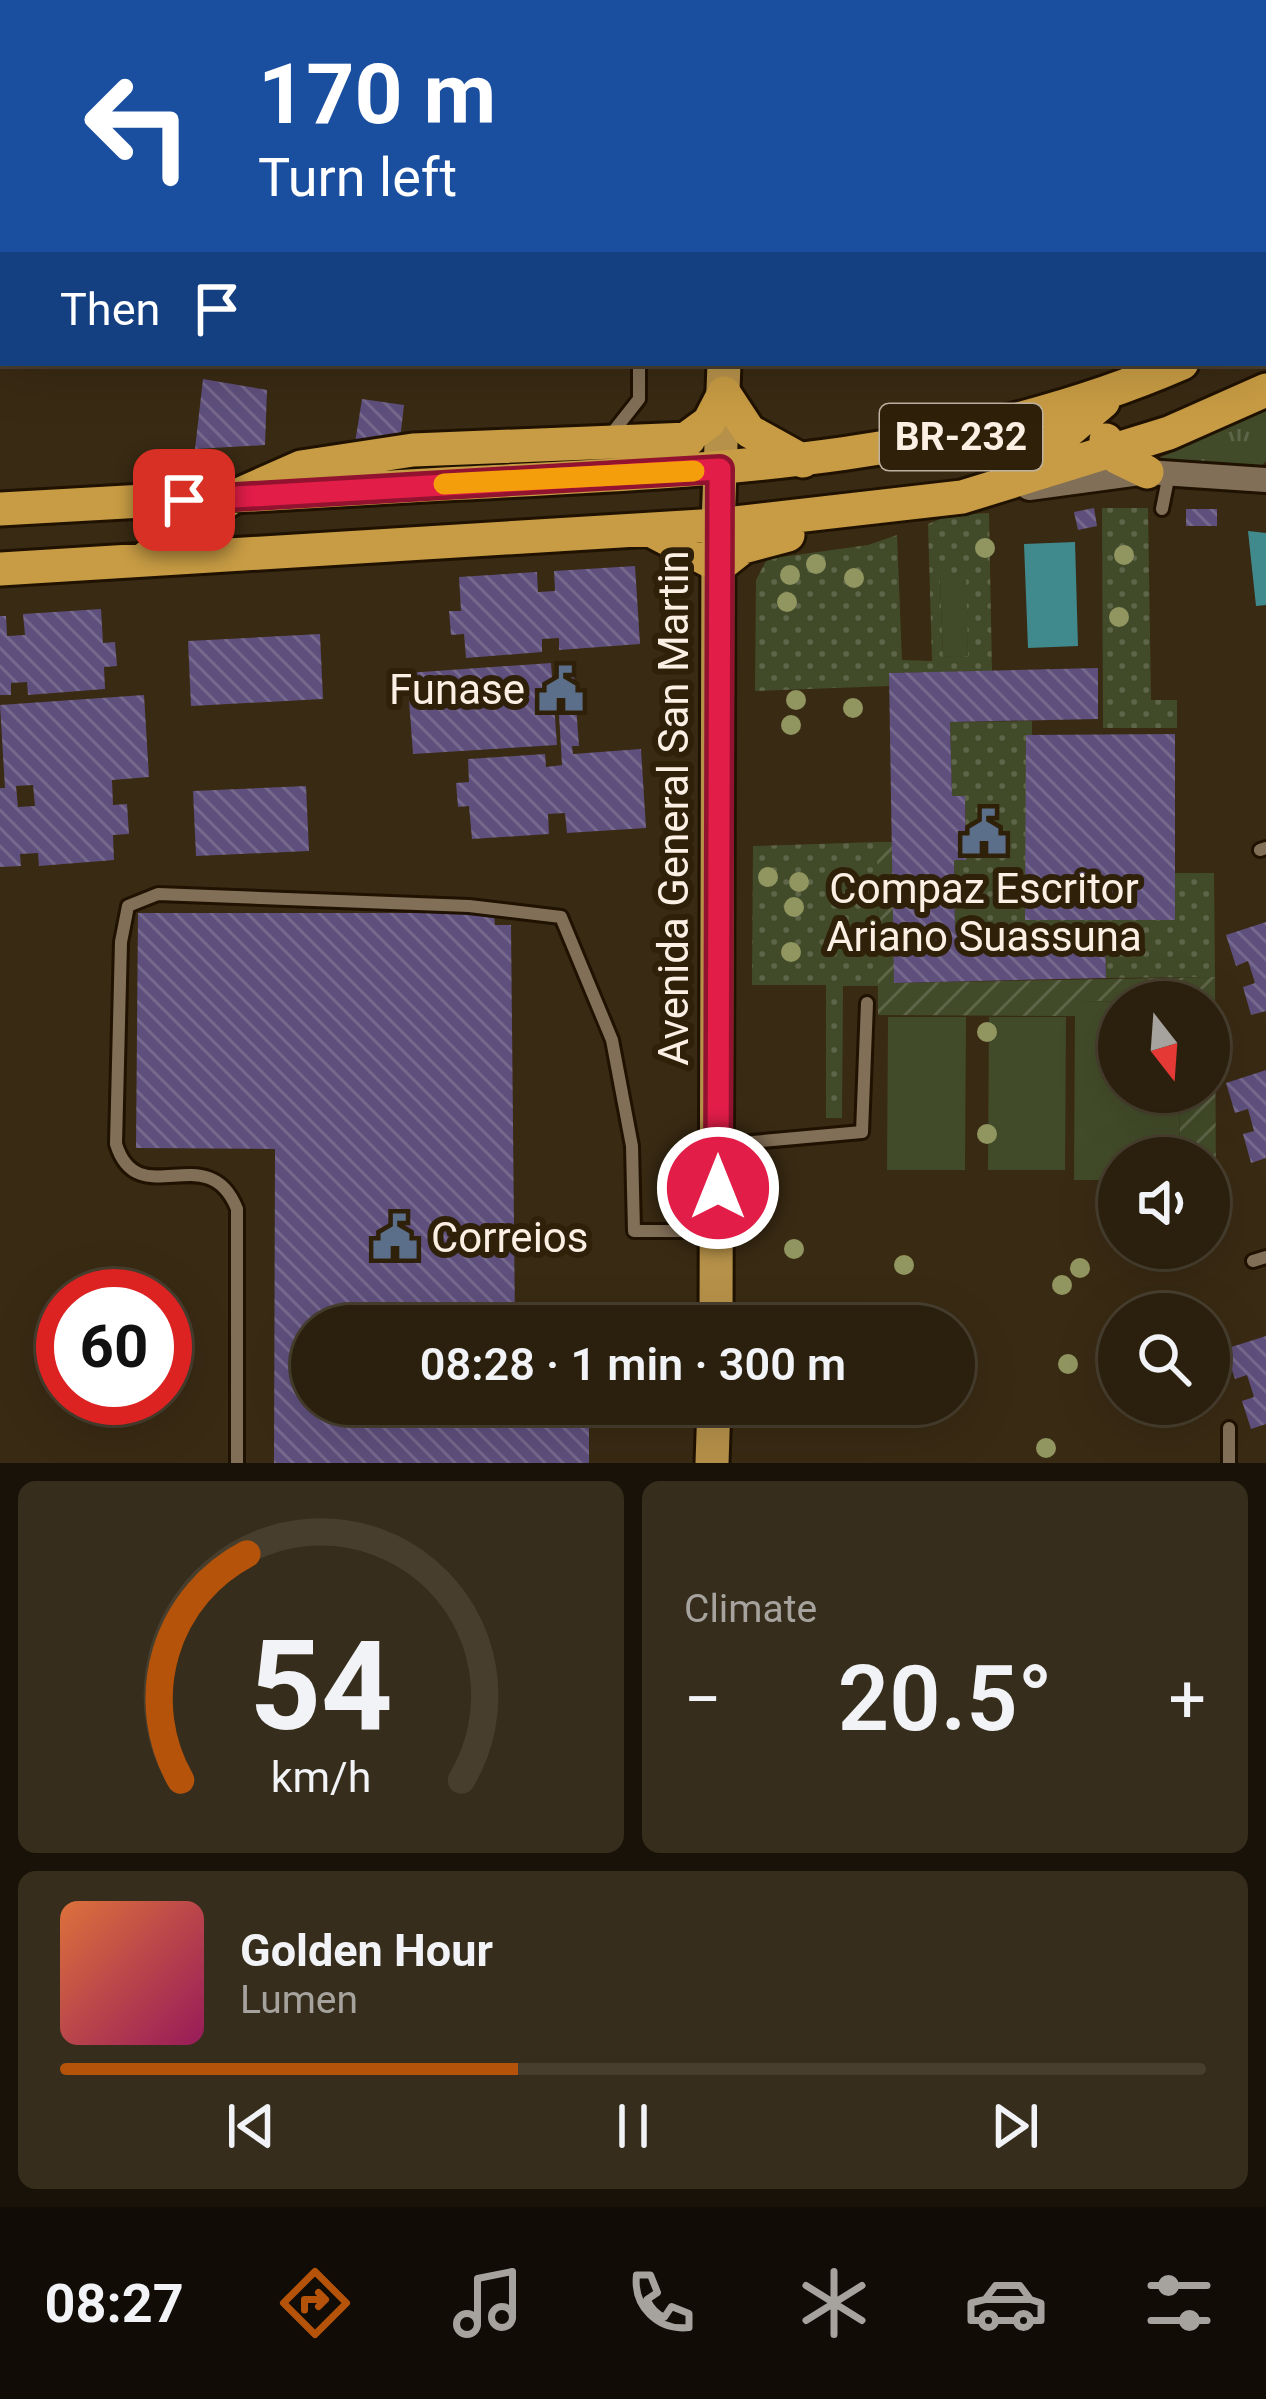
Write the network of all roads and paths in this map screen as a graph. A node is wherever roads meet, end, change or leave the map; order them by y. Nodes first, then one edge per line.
1 (639, 366) edge
2 (1175, 366) edge
3 (724, 378) edge
4 (1266, 390) edge
5 (1114, 393) junction
6 (689, 439) junction
7 (592, 446) junction
8 (1112, 451) junction
9 (804, 461) junction
10 (720, 469) junction
11 (1158, 472) junction
12 (629, 476) junction
13 (1263, 477) edge
14 (962, 497) junction
15 (231, 498) junction
16 (920, 502) junction
17 (0, 509) edge
18 (1162, 509) dead end
19 (804, 516) junction
20 (718, 525) junction
21 (649, 529) junction
22 (769, 538) junction
23 (140, 561) junction
24 (719, 566) junction
25 (0, 569) edge
26 (867, 1003) dead end
27 (718, 1145) junction
28 (718, 1231) junction
29 (716, 1305) edge
30 (713, 1425) edge
31 (1229, 1428) dead end
32 (237, 1463) edge
33 (712, 1463) edge
34 (1229, 1463) edge

1 - 7 lane
2 - 5 highway, BR-232
3 - 6 highway
3 - 9 highway
3 - 10 main road, Avenida General San Martin
4 - 8 highway, BR-232
5 - 8 highway
5 - 9 highway, BR-232
5 - 16 highway
6 - 7 highway
6 - 12 highway
7 - 15 highway
8 - 11 highway
8 - 14 highway, BR-232
9 - 10 highway, BR-232
10 - 12 highway, BR-232
10 - 20 main road, Avenida General San Martin
11 - 13 street
11 - 14 street
11 - 18 lane
12 - 15 highway, BR-232
14 - 16 highway, BR-232
15 - 17 highway, BR-232
15 - 23 highway
16 - 19 highway, BR-232
16 - 22 highway
19 - 20 highway, BR-232
19 - 22 highway
20 - 21 highway, BR-232
20 - 24 main road, Avenida General San Martin
21 - 23 highway, BR-232
21 - 24 highway
22 - 24 highway
23 - 25 highway, BR-232
24 - 27 main road, Avenida General San Martin
26 - 27 lane
27 - 28 main road, Avenida General San Martin
28 - 29 main road, Avenida General San Martin
28 - 32 lane
30 - 33 main road
31 - 34 lane

